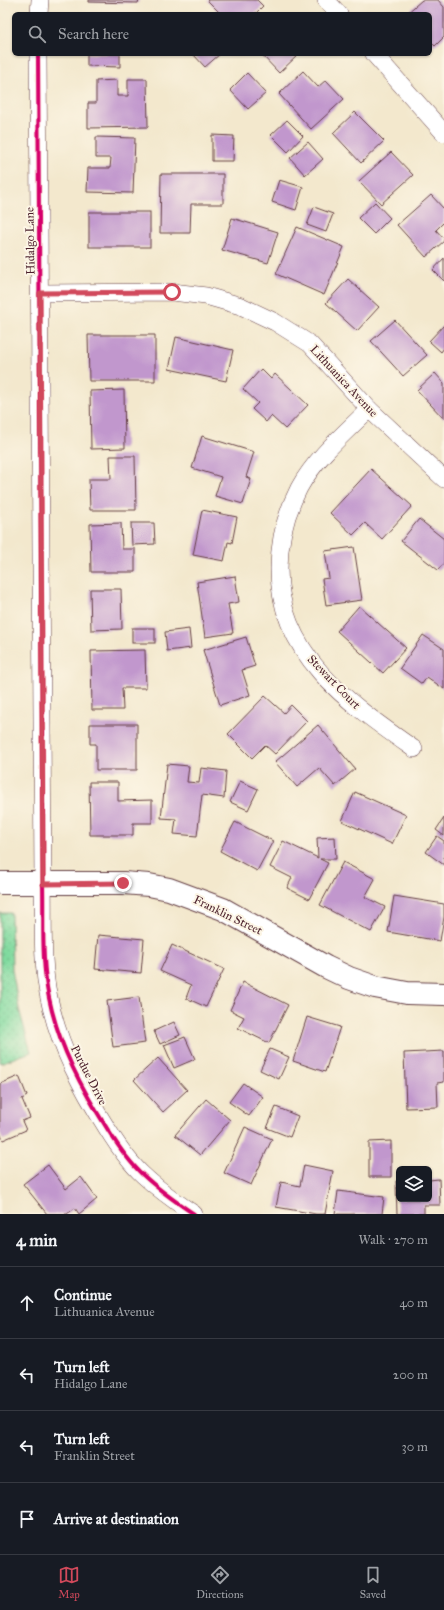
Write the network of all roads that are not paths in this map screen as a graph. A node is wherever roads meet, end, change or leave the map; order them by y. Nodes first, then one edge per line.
1 (40, 0) edge
2 (326, 0) edge
3 (39, 12) edge
4 (337, 12) edge
5 (38, 56) edge
6 (376, 56) edge
7 (444, 133) edge
8 (40, 293) junction
9 (369, 409) junction
10 (444, 479) edge
11 (414, 749) dead end
12 (0, 883) edge
13 (43, 884) junction
14 (444, 994) edge
15 (194, 1214) edge

1 - 3 street
2 - 4 street
5 - 8 street, Hidalgo Lane
6 - 7 street
8 - 9 street, Lithuanica Avenue
8 - 13 street, Hidalgo Lane
9 - 10 street, Lithuanica Avenue
9 - 11 street, Stewart Court
12 - 13 street, Franklin Street
13 - 14 street, Franklin Street
13 - 15 street, Purdue Drive

